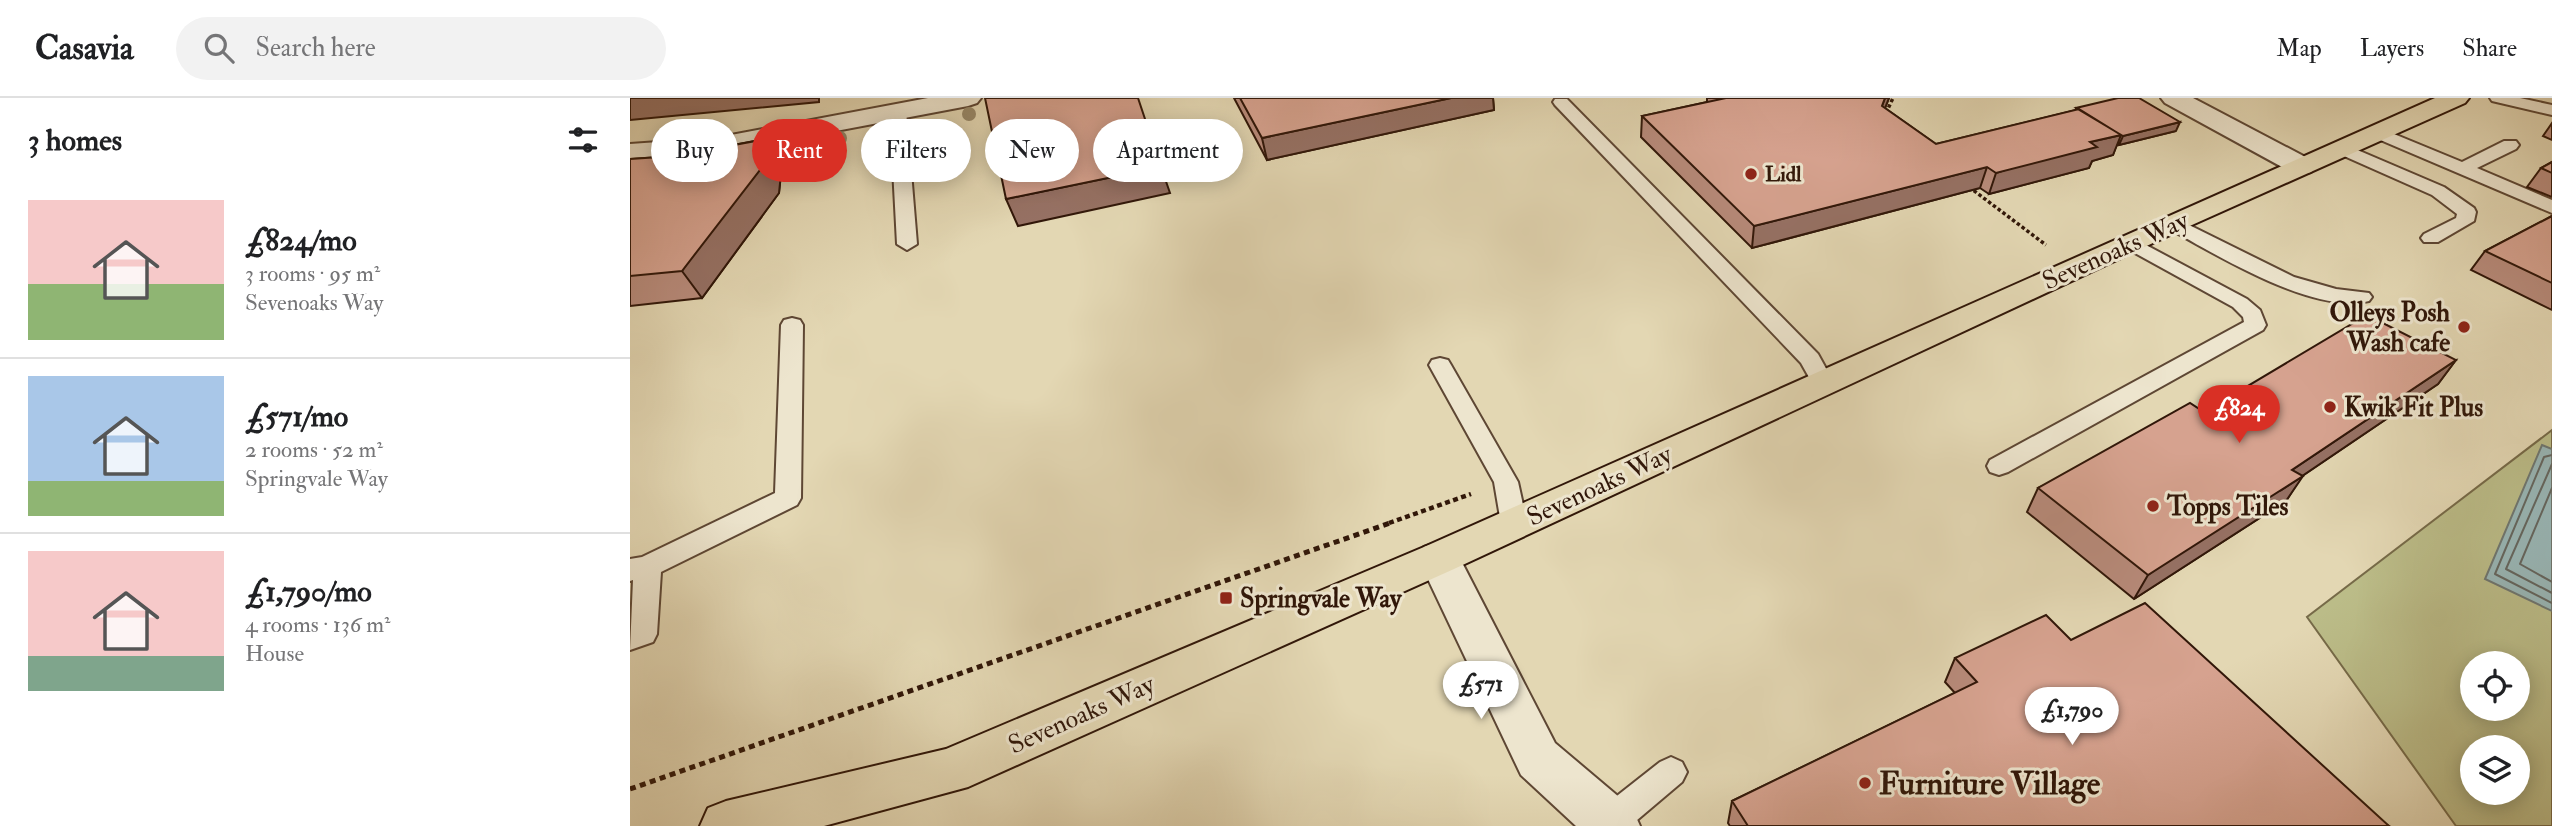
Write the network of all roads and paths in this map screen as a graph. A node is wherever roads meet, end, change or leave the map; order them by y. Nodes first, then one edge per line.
1 (968, 98) edge
2 (1893, 98) edge
3 (2174, 98) edge
4 (2456, 98) edge
5 (2498, 98) edge
6 (1561, 102) dead end
7 (2552, 110) edge
8 (898, 111) junction
9 (1882, 122) edge
10 (2377, 132) junction
11 (2510, 145) dead end
12 (2341, 148) junction
13 (630, 152) edge
14 (2301, 166) junction
15 (2462, 169) junction
16 (1959, 179) edge
17 (2552, 206) edge
18 (2173, 223) junction
19 (2431, 238) dead end
20 (2131, 243) junction
21 (907, 244) dead end
22 (2056, 253) dead end
23 (2362, 297) dead end
24 (792, 325) dead end
25 (1440, 365) dead end
26 (1823, 383) junction
27 (1999, 466) dead end
28 (1514, 523) junction
29 (1439, 558) junction
30 (639, 568) edge
31 (630, 638) edge
32 (1671, 772) dead end
33 (1609, 824) edge
34 (726, 826) edge

1 - 8 street
2 - 9 path
3 - 14 street
4 - 10 main road, Sevenoaks Way
5 - 7 lane
6 - 26 lane
8 - 13 street
8 - 21 lane
10 - 12 main road, Sevenoaks Way
10 - 15 lane
11 - 15 lane
12 - 14 main road, Sevenoaks Way
12 - 19 lane
14 - 18 main road, Sevenoaks Way
15 - 17 lane
16 - 22 path
18 - 20 main road, Sevenoaks Way
18 - 23 lane
20 - 26 main road, Sevenoaks Way
20 - 27 lane
24 - 30 lane
25 - 28 lane
26 - 28 main road, Sevenoaks Way
28 - 29 main road, Sevenoaks Way
29 - 33 street
29 - 34 main road, Sevenoaks Way
30 - 31 lane
32 - 33 lane

